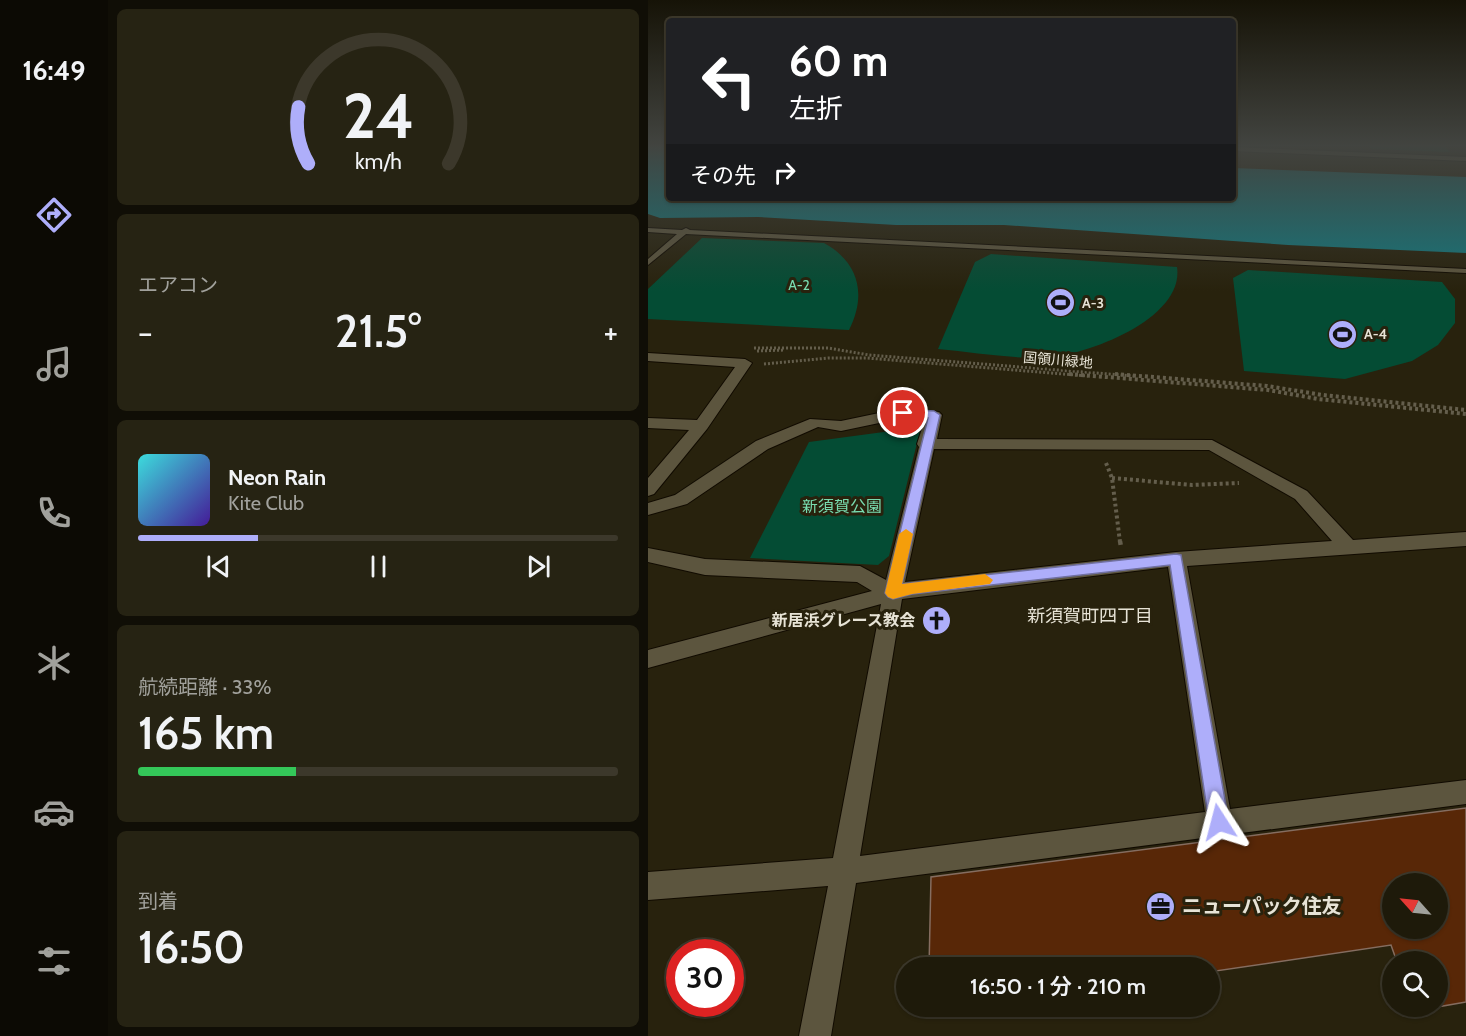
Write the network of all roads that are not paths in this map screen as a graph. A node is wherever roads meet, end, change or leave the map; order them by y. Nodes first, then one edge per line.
1 (648, 230) edge
2 (686, 230) junction
3 (648, 263) edge
4 (1466, 271) edge
5 (648, 357) edge
6 (648, 423) edge
7 (701, 425) junction
8 (926, 444) junction
9 (648, 490) edge
10 (648, 509) edge
11 (1464, 542) edge
12 (1348, 546) junction
13 (648, 555) edge
14 (1176, 559) junction
15 (893, 593) junction
16 (648, 659) edge
17 (1466, 792) edge
18 (1219, 822) junction
19 (844, 871) junction
20 (648, 886) edge
21 (815, 1036) edge

1 - 2 lane
2 - 3 lane
2 - 4 lane
5 - 7 street
6 - 7 street
7 - 9 street
8 - 10 street
8 - 12 street
8 - 15 street
11 - 12 street
12 - 14 street
13 - 15 street
14 - 15 street
14 - 18 street
15 - 16 street
15 - 19 street
17 - 18 street
18 - 19 street
19 - 20 street
19 - 21 street

